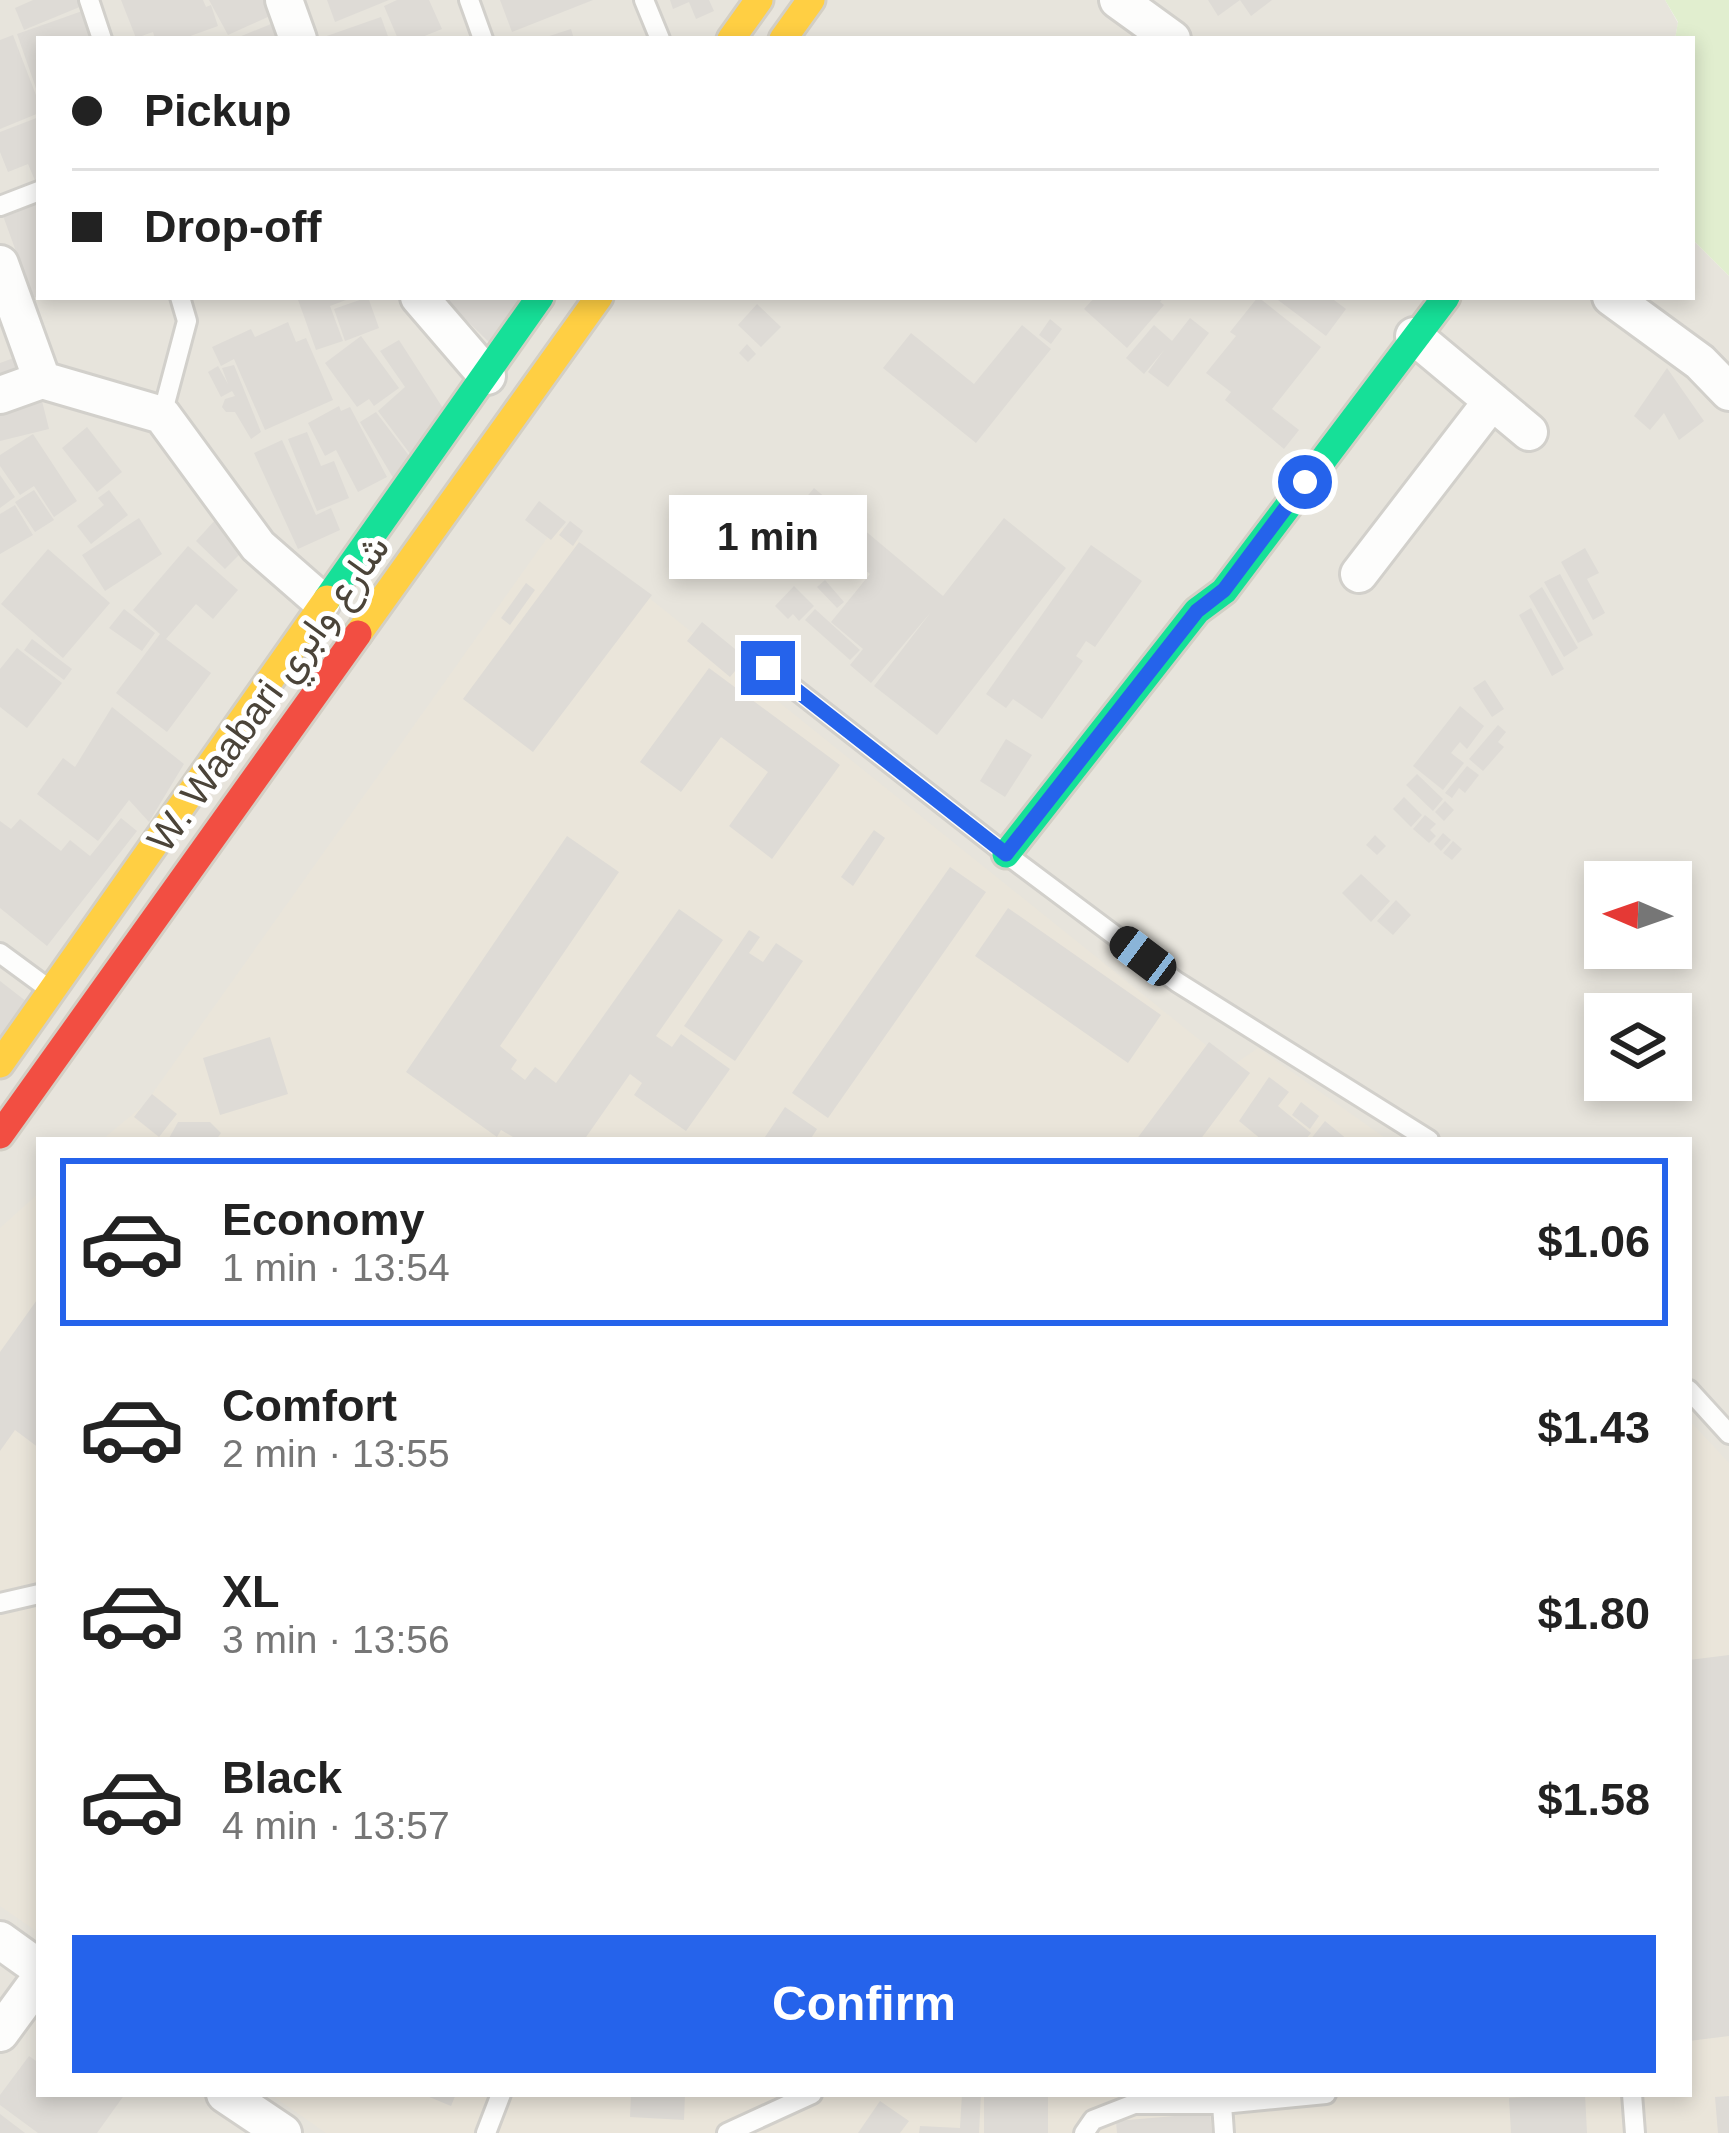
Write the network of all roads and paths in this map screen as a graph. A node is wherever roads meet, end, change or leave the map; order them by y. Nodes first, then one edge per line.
1 (89, 0) edge
2 (284, 0) edge
3 (469, 0) edge
4 (644, 0) edge
5 (759, 0) edge
6 (811, 0) edge
7 (1118, 0) edge
8 (101, 36) edge
9 (297, 36) edge
10 (482, 36) edge
11 (659, 36) edge
12 (733, 36) edge
13 (785, 36) edge
14 (1168, 36) edge
15 (36, 192) edge
16 (0, 206) edge
17 (0, 264) edge
18 (181, 300) edge
19 (422, 300) edge
20 (538, 300) edge
21 (597, 300) edge
22 (1444, 300) edge
23 (1615, 300) edge
24 (1414, 336) junction
25 (487, 376) junction
26 (42, 380) junction
27 (1729, 392) edge
28 (0, 395) edge
29 (1492, 401) junction
30 (162, 415) junction
31 (1529, 432) dead end
32 (1359, 574) dead end
33 (322, 602) junction
34 (768, 668) dead end
35 (1006, 854) junction
36 (0, 953) edge
37 (53, 992) junction
38 (0, 1064) edge
39 (0, 1135) edge
40 (1424, 1137) edge
41 (1692, 1393) edge
42 (1729, 1434) edge
43 (36, 1595) edge
44 (0, 1603) edge
45 (0, 1940) edge
46 (36, 1966) edge
47 (36, 1985) edge
48 (0, 2033) edge
49 (229, 2097) edge
50 (499, 2097) edge
51 (806, 2097) edge
52 (1295, 2097) edge
53 (1632, 2097) edge
54 (1135, 2099) edge
55 (1222, 2104) junction
56 (283, 2133) edge
57 (486, 2133) edge
58 (728, 2133) edge
59 (1084, 2133) edge
60 (1225, 2133) edge
61 (1635, 2133) edge

1 - 8 lane
2 - 9 street
3 - 10 lane
4 - 11 lane
5 - 12 main road
6 - 13 main road
7 - 14 street
15 - 16 lane
17 - 26 street
18 - 30 lane
19 - 25 street
20 - 25 main road, W. Waabari شارع وابري
21 - 39 main road, W. Waabari شارع وابري
22 - 24 main road
23 - 27 street
24 - 29 street
24 - 35 main road
25 - 33 main road, W. Waabari شارع وابري
26 - 28 street
26 - 30 street
29 - 31 street
29 - 32 street
30 - 33 street
33 - 37 main road, W. Waabari شارع وابري
34 - 35 lane
35 - 40 lane
36 - 37 lane
37 - 38 main road, W. Waabari شارع وابري
41 - 42 lane
43 - 44 lane
45 - 46 street
47 - 48 street
49 - 56 street
50 - 57 lane
51 - 58 lane
52 - 55 lane
53 - 61 lane
54 - 55 lane
54 - 59 lane
55 - 60 lane

